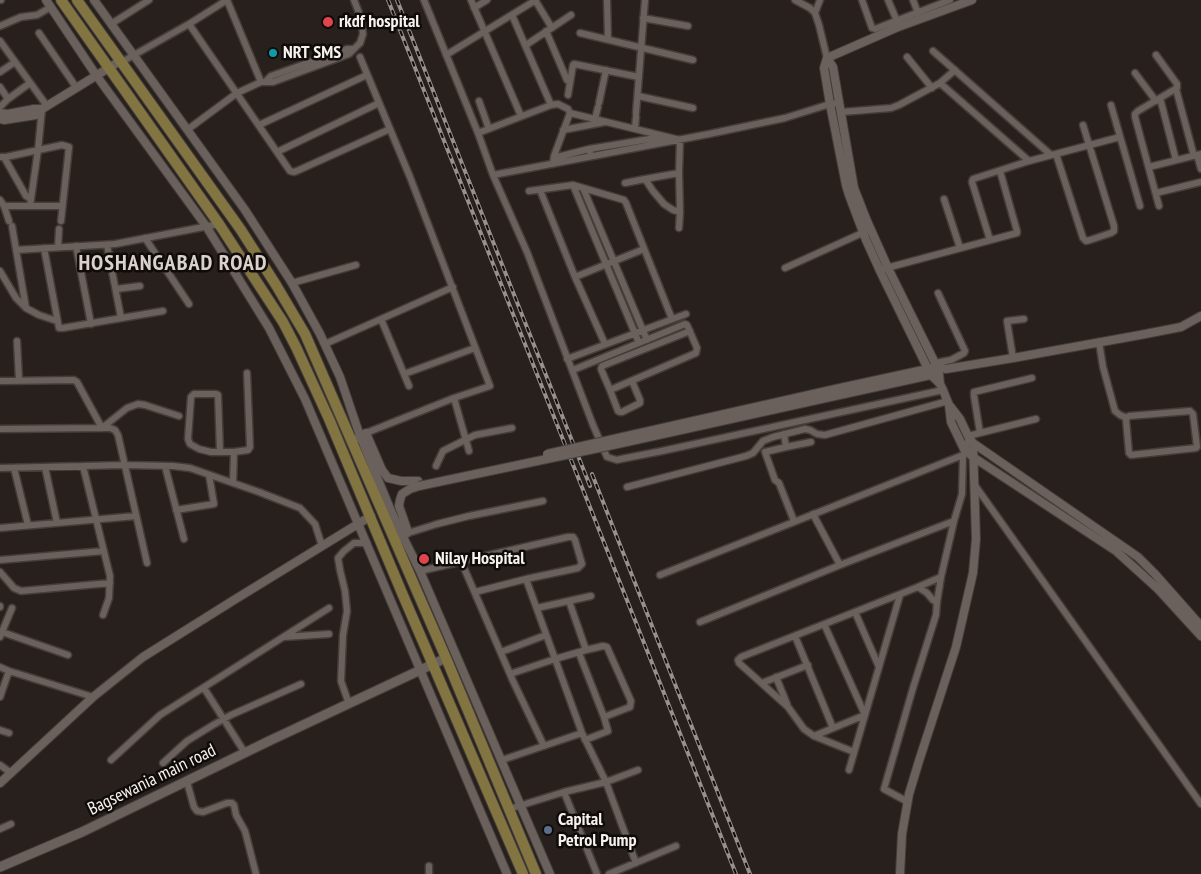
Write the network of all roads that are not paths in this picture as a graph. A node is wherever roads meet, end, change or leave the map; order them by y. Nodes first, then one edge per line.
1 (61, 0) edge
2 (77, 0) edge
3 (94, 0) edge
4 (149, 0) edge
5 (227, 0) edge
6 (354, 0) edge
7 (424, 0) edge
8 (471, 0) edge
9 (487, 0) edge
10 (535, 0) edge
11 (607, 0) edge
12 (644, 0) edge
13 (795, 0) edge
14 (820, 0) edge
15 (862, 0) edge
16 (888, 0) edge
17 (913, 0) edge
18 (950, 0) edge
19 (972, 0) edge
20 (49, 3) edge
21 (931, 3) edge
22 (474, 8) junction
23 (815, 13) junction
24 (923, 13) junction
25 (512, 15) junction
26 (571, 15) dead end
27 (643, 18) junction
28 (897, 21) junction
29 (111, 24) junction
30 (189, 24) junction
31 (0, 26) edge
32 (688, 26) dead end
33 (549, 30) junction
34 (484, 32) junction
35 (39, 33) dead end
36 (580, 33) dead end
37 (608, 39) junction
38 (0, 41) edge
39 (526, 45) junction
40 (641, 48) junction
41 (933, 51) dead end
42 (446, 55) junction
43 (1156, 55) dead end
44 (360, 57) dead end
45 (907, 57) dead end
46 (127, 58) junction
47 (827, 58) junction
48 (693, 60) dead end
49 (15, 62) junction
50 (109, 68) junction
51 (606, 70) junction
52 (955, 70) junction
53 (0, 72) edge
54 (1135, 73) dead end
55 (96, 75) junction
56 (367, 75) junction
57 (639, 77) junction
58 (568, 80) dead end
59 (264, 82) junction
60 (30, 83) junction
61 (940, 83) junction
62 (0, 87) edge
63 (76, 88) junction
64 (932, 88) junction
65 (1176, 89) junction
66 (237, 93) junction
67 (568, 95) dead end
68 (638, 96) junction
69 (8, 99) junction
70 (1158, 99) junction
71 (479, 101) dead end
72 (379, 103) junction
73 (839, 103) junction
74 (830, 104) junction
75 (551, 105) junction
76 (1111, 105) dead end
77 (0, 106) edge
78 (44, 107) junction
79 (693, 108) dead end
80 (842, 112) junction
81 (0, 113) edge
82 (570, 113) junction
83 (521, 116) junction
84 (0, 119) edge
85 (595, 119) junction
86 (606, 122) junction
87 (259, 125) junction
88 (1083, 125) dead end
89 (635, 128) junction
90 (390, 129) junction
91 (489, 129) junction
92 (187, 130) junction
93 (563, 130) junction
94 (478, 133) junction
95 (664, 136) junction
96 (1120, 137) junction
97 (194, 139) junction
98 (680, 140) junction
99 (1088, 145) junction
100 (181, 146) junction
101 (38, 150) junction
102 (277, 152) junction
103 (590, 153) junction
104 (1053, 155) junction
105 (1198, 155) edge
106 (554, 156) junction
107 (2, 158) edge
108 (1176, 160) junction
109 (1029, 161) junction
110 (553, 164) junction
111 (1149, 167) junction
112 (1201, 169) edge
113 (1000, 171) junction
114 (679, 173) junction
115 (493, 175) junction
116 (645, 179) junction
117 (1201, 182) edge
118 (625, 183) dead end
119 (573, 185) junction
120 (583, 188) junction
121 (540, 190) junction
122 (529, 191) dead end
123 (1156, 193) junction
124 (944, 199) dead end
125 (30, 202) junction
126 (2, 203) edge
127 (62, 206) junction
128 (1140, 206) dead end
129 (1159, 206) dead end
130 (680, 212) junction
131 (61, 221) dead end
132 (220, 224) junction
133 (206, 226) junction
134 (59, 228) dead end
135 (679, 228) dead end
136 (867, 231) junction
137 (145, 238) junction
138 (990, 240) junction
139 (107, 245) junction
140 (76, 246) junction
141 (44, 248) junction
142 (58, 248) junction
143 (960, 248) junction
144 (644, 249) junction
145 (16, 250) junction
146 (613, 261) junction
147 (356, 265) dead end
148 (605, 265) junction
149 (785, 268) dead end
150 (888, 268) junction
151 (879, 270) junction
152 (0, 271) edge
153 (575, 277) junction
154 (292, 283) junction
155 (140, 286) dead end
156 (452, 288) junction
157 (116, 289) junction
158 (938, 294) dead end
159 (189, 304) dead end
160 (26, 308) junction
161 (163, 311) dead end
162 (686, 314) dead end
163 (1201, 316) edge
164 (122, 318) junction
165 (381, 319) junction
166 (672, 319) junction
167 (1024, 319) dead end
168 (57, 321) junction
169 (91, 324) junction
170 (643, 330) junction
171 (690, 331) junction
172 (634, 333) junction
173 (647, 340) junction
174 (17, 341) dead end
175 (639, 343) junction
176 (325, 344) junction
177 (603, 345) junction
178 (1099, 345) junction
179 (476, 348) junction
180 (606, 357) junction
181 (568, 358) junction
182 (1014, 358) junction
183 (609, 364) junction
184 (937, 368) junction
185 (573, 370) junction
186 (248, 373) dead end
187 (404, 374) junction
188 (1032, 378) dead end
189 (19, 380) junction
190 (0, 381) edge
191 (632, 381) junction
192 (410, 386) dead end
193 (942, 387) junction
194 (610, 390) junction
195 (454, 398) junction
196 (948, 403) junction
197 (179, 416) dead end
198 (1127, 418) junction
199 (1036, 419) dead end
200 (785, 424) junction
201 (102, 428) junction
202 (512, 428) dead end
203 (0, 429) edge
204 (980, 432) junction
205 (786, 434) junction
206 (359, 437) junction
207 (970, 439) junction
208 (466, 440) junction
209 (811, 442) dead end
210 (786, 447) junction
211 (469, 451) dead end
212 (220, 452) junction
213 (234, 452) junction
214 (964, 452) junction
215 (974, 457) junction
216 (124, 465) junction
217 (83, 466) junction
218 (165, 466) junction
219 (436, 466) dead end
220 (45, 467) junction
221 (0, 468) edge
222 (14, 468) junction
223 (209, 475) junction
224 (233, 483) junction
225 (419, 484) junction
226 (974, 484) junction
227 (627, 487) dead end
228 (543, 500) dead end
229 (176, 510) junction
230 (813, 514) junction
231 (136, 516) junction
232 (371, 516) junction
233 (96, 519) junction
234 (794, 521) junction
235 (954, 522) junction
236 (57, 523) junction
237 (28, 525) junction
238 (358, 526) junction
239 (0, 528) edge
240 (402, 537) junction
241 (184, 540) dead end
242 (365, 540) junction
243 (322, 546) junction
244 (104, 551) junction
245 (0, 560) edge
246 (461, 561) junction
247 (147, 563) dead end
248 (840, 565) junction
249 (420, 571) junction
250 (0, 572) edge
251 (660, 575) dead end
252 (941, 578) junction
253 (526, 579) junction
254 (110, 583) junction
255 (918, 587) junction
256 (475, 592) junction
257 (900, 595) junction
258 (591, 596) dead end
259 (569, 601) junction
260 (937, 602) junction
261 (12, 608) dead end
262 (329, 608) dead end
263 (537, 608) junction
264 (855, 612) junction
265 (104, 615) dead end
266 (700, 622) dead end
267 (1200, 623) edge
268 (824, 624) junction
269 (329, 634) dead end
270 (1, 635) edge
271 (546, 635) junction
272 (795, 636) junction
273 (1201, 636) edge
274 (283, 637) junction
275 (586, 650) junction
276 (501, 652) junction
277 (578, 653) junction
278 (68, 655) dead end
279 (555, 659) junction
280 (459, 660) junction
281 (447, 661) junction
282 (433, 663) junction
283 (808, 665) junction
284 (0, 667) edge
285 (879, 667) junction
286 (421, 670) junction
287 (9, 671) junction
288 (510, 674) junction
289 (776, 678) junction
290 (762, 683) junction
291 (301, 684) dead end
292 (204, 688) junction
293 (93, 697) junction
294 (0, 698) edge
295 (349, 704) junction
296 (788, 707) junction
297 (865, 716) junction
298 (604, 717) junction
299 (224, 719) junction
300 (833, 728) junction
301 (0, 730) edge
302 (9, 733) dead end
303 (814, 736) junction
304 (583, 737) junction
305 (544, 746) junction
306 (854, 752) junction
307 (245, 753) junction
308 (111, 760) dead end
309 (502, 760) junction
310 (163, 763) dead end
311 (0, 765) edge
312 (638, 770) dead end
313 (849, 770) dead end
314 (11, 773) junction
315 (187, 782) junction
316 (606, 782) junction
317 (0, 783) edge
318 (564, 792) junction
319 (908, 802) junction
320 (1201, 804) edge
321 (521, 806) junction
322 (509, 809) junction
323 (11, 824) dead end
324 (0, 829) edge
325 (676, 846) dead end
326 (636, 863) junction
327 (429, 866) dead end
328 (0, 867) edge
329 (256, 874) edge
330 (429, 874) edge
331 (507, 874) edge
332 (523, 874) edge
333 (536, 874) edge
334 (550, 874) edge
335 (597, 874) edge
336 (609, 874) edge
337 (900, 874) edge

1 - 50 main road
2 - 46 main road
3 - 29 street
4 - 29 street
5 - 30 street
5 - 59 street
6 - 59 street
7 - 42 street
8 - 22 street
9 - 22 street
10 - 25 street
10 - 33 street
11 - 37 street
12 - 27 street
13 - 23 street
14 - 23 street
15 - 28 street
16 - 28 street
17 - 24 street
18 - 21 street
19 - 24 street
20 - 31 street
20 - 55 street
21 - 24 street
22 - 34 street
23 - 47 street
24 - 28 street
24 - 47 street
25 - 34 street
25 - 39 street
26 - 33 street
27 - 32 street
27 - 40 street
29 - 46 street
30 - 46 street
30 - 66 street
33 - 39 street
33 - 58 street
34 - 42 street
34 - 83 street
35 - 63 street
36 - 37 street
37 - 40 street
38 - 49 street
39 - 75 street
40 - 48 street
40 - 57 street
41 - 52 street
42 - 94 street
43 - 65 street
44 - 56 street
45 - 64 street
46 - 50 street
46 - 92 street
46 - 100 main road
47 - 73 street
47 - 74 street
49 - 53 street
49 - 60 street
50 - 55 street
50 - 132 main road
51 - 57 street
51 - 67 street
51 - 85 street
52 - 61 street
52 - 104 street
54 - 70 street
55 - 63 street
55 - 133 street
56 - 72 street
56 - 87 street
57 - 68 street
59 - 66 street
60 - 69 street
60 - 78 street
61 - 64 street
61 - 109 street
62 - 69 street
63 - 78 street
64 - 80 street
65 - 70 street
65 - 105 street
66 - 87 street
66 - 92 street
68 - 79 street
68 - 89 street
69 - 77 street
70 - 108 street
70 - 111 street
71 - 91 street
72 - 90 street
72 - 102 street
73 - 74 street
73 - 80 street
74 - 98 street
74 - 136 street
75 - 82 street
75 - 83 street
76 - 96 street
78 - 81 street
78 - 84 street
78 - 101 street
80 - 136 street
82 - 85 street
82 - 93 street
83 - 91 street
85 - 86 street
86 - 89 street
86 - 93 street
87 - 102 street
88 - 99 street
89 - 95 street
90 - 102 street
90 - 156 street
91 - 94 street
92 - 97 street
93 - 106 street
94 - 115 street
95 - 98 street
95 - 103 street
96 - 99 street
96 - 128 street
97 - 100 street
97 - 154 street
98 - 103 street
98 - 114 street
99 - 104 street
99 - 104 street
100 - 206 main road
101 - 107 street
101 - 125 street
101 - 127 street
103 - 106 street
103 - 110 street
104 - 109 street
105 - 108 street
105 - 112 street
106 - 110 street
107 - 125 street
108 - 111 street
109 - 113 street
110 - 115 street
111 - 123 street
113 - 138 street
113 - 138 street
114 - 116 street
114 - 130 street
115 - 181 street
116 - 118 street
116 - 130 street
117 - 123 street
119 - 120 street
119 - 121 street
119 - 148 street
120 - 144 street
120 - 146 street
121 - 122 street
121 - 153 street
123 - 129 street
124 - 143 street
125 - 126 street
125 - 127 street
126 - 145 street
127 - 131 street
130 - 135 street
132 - 133 street
132 - 232 main road
133 - 137 street
133 - 238 street
134 - 142 street
136 - 149 street
136 - 150 street
136 - 151 street
137 - 139 street
137 - 159 street
138 - 143 street
139 - 140 street
139 - 157 street
140 - 142 street
140 - 169 street
141 - 142 street
141 - 145 street
141 - 168 street
143 - 150 street
144 - 146 street
144 - 166 street
145 - 160 street
146 - 148 street
146 - 170 street
147 - 154 street
148 - 153 street
148 - 172 street
150 - 151 street
150 - 184 street
151 - 184 street
152 - 160 street
153 - 177 street
154 - 176 street
155 - 157 street
156 - 165 street
156 - 179 street
157 - 164 street
158 - 184 street
160 - 168 street
161 - 164 street
162 - 166 street
163 - 178 street
164 - 169 street
165 - 176 street
165 - 187 street
166 - 170 street
167 - 182 street
168 - 169 street
170 - 172 street
170 - 173 street
171 - 173 street
171 - 183 street
171 - 191 street
172 - 175 street
172 - 177 street
173 - 175 street
174 - 189 street
175 - 180 street
176 - 206 street
177 - 180 street
177 - 181 street
178 - 182 street
178 - 198 street
179 - 187 street
179 - 195 street
180 - 183 street
180 - 185 street
181 - 185 street
182 - 184 street
183 - 194 street
184 - 193 street
184 - 225 street, bridge
185 - 200 street
186 - 213 street
187 - 192 street
188 - 204 street
189 - 190 street
189 - 201 street
191 - 194 street
191 - 194 street
193 - 196 street
193 - 200 street
195 - 206 street
195 - 208 street
196 - 205 street
196 - 207 street
196 - 214 street
197 - 201 street
198 - 198 street
199 - 204 street
200 - 205 street
201 - 203 street
201 - 216 street
202 - 208 street
204 - 207 street
205 - 210 street
205 - 227 street
206 - 225 street
206 - 240 main road
207 - 214 street
207 - 215 street
207 - 267 street
208 - 211 street
208 - 219 street
209 - 210 street
210 - 234 street
212 - 212 street
212 - 213 street
213 - 224 street
214 - 215 street
214 - 230 street
214 - 235 street
215 - 226 street
215 - 273 street
216 - 217 street
216 - 218 street
216 - 231 street
217 - 220 street
217 - 233 street
218 - 223 street
218 - 229 street
220 - 222 street
220 - 236 street
221 - 222 street
222 - 237 street
223 - 224 street
223 - 229 street
224 - 243 street
225 - 240 street
226 - 319 street
226 - 320 street
228 - 240 street
229 - 241 street
230 - 234 street
230 - 248 street
231 - 233 street
231 - 247 street
232 - 238 street
232 - 282 main road
233 - 236 street
233 - 244 street
234 - 251 street
235 - 248 street
235 - 252 street
236 - 237 street
237 - 239 street
238 - 242 street
238 - 243 street
240 - 249 street
240 - 281 main road
242 - 286 street
242 - 295 street
243 - 293 street
244 - 245 street
244 - 254 street
246 - 249 street
246 - 253 street
246 - 256 street
248 - 266 street
249 - 280 street
250 - 254 street
252 - 255 street
252 - 260 street
253 - 256 street
253 - 263 street
254 - 265 street
255 - 257 street
255 - 260 street
256 - 276 street
257 - 264 street
257 - 285 street
258 - 259 street
259 - 263 street
259 - 275 street
260 - 319 street
261 - 270 street
262 - 274 street
263 - 271 street
264 - 268 street
264 - 285 street
268 - 272 street
268 - 297 street
269 - 274 street
270 - 278 street
271 - 276 street
271 - 279 street
272 - 283 street
272 - 290 street
274 - 292 street
275 - 277 street
275 - 298 street
276 - 288 street
277 - 279 street
277 - 298 street
279 - 288 street
279 - 304 street
280 - 281 main road
280 - 309 street
281 - 282 main road
281 - 322 main road
282 - 286 main road
282 - 332 main road
283 - 289 street
283 - 300 street
284 - 287 street
285 - 297 street
286 - 295 main road
286 - 331 street
287 - 293 street
287 - 294 street
288 - 305 street
289 - 290 street
289 - 296 street
290 - 296 street
291 - 299 street
292 - 299 street
292 - 308 street
293 - 314 street
295 - 307 main road, Bagsewania main road
296 - 303 street
297 - 300 street
297 - 306 street
298 - 304 street
299 - 307 street
299 - 310 street
300 - 303 street
301 - 302 street
303 - 306 street
304 - 305 street
304 - 316 street
305 - 309 street
306 - 313 street
307 - 315 main road, Bagsewania main road
309 - 321 street
311 - 314 street
312 - 316 street
314 - 317 street
315 - 328 main road, Bagsewania main road
315 - 329 street
316 - 318 street
316 - 326 street
318 - 321 street
318 - 335 street
319 - 337 street
321 - 322 street
321 - 334 street
322 - 333 main road
323 - 324 street
325 - 326 street
326 - 336 street
327 - 330 street

